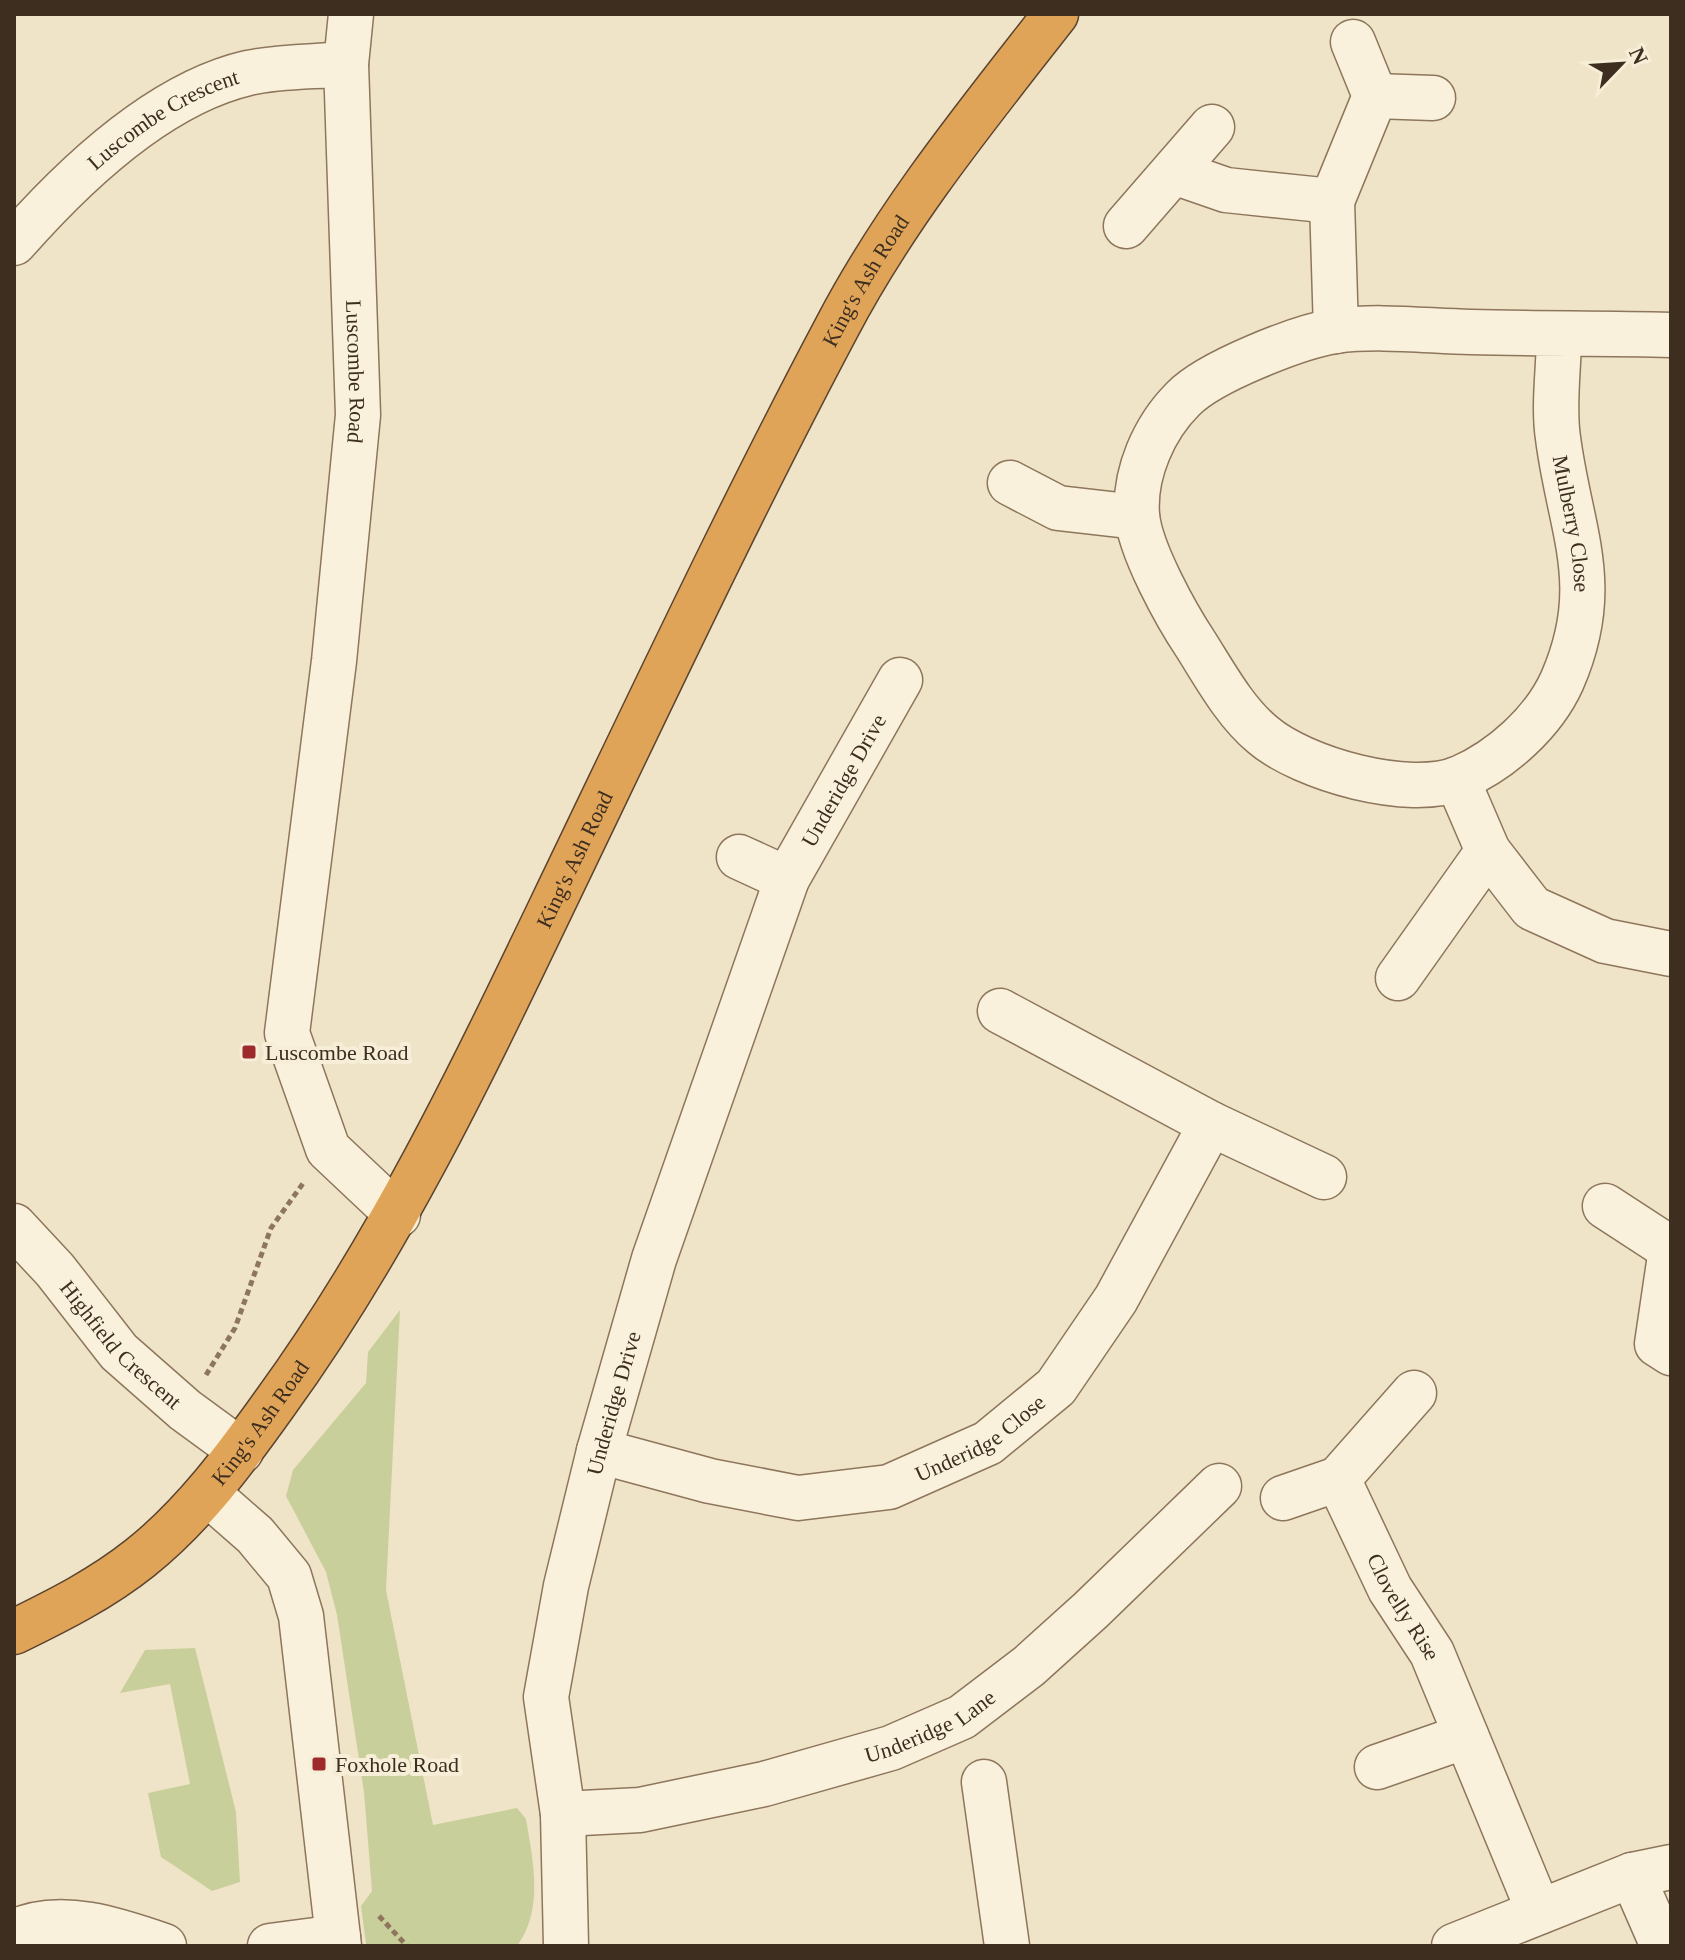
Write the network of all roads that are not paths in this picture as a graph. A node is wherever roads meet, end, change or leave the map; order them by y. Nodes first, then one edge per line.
1 (351, 14) edge
2 (1056, 14) edge
3 (1353, 42) dead end
4 (346, 64) junction
5 (1375, 96) junction
6 (1433, 98) dead end
7 (1212, 127) dead end
8 (1174, 172) junction
9 (1332, 201) junction
10 (1126, 226) dead end
11 (14, 243) edge
12 (1336, 331) junction
13 (1559, 335) junction
14 (1671, 335) edge
15 (1010, 483) dead end
16 (1137, 517) junction
17 (900, 680) dead end
18 (1457, 779) junction
19 (1488, 851) junction
20 (739, 857) dead end
21 (787, 879) junction
22 (1671, 954) edge
23 (1398, 978) dead end
24 (1000, 1011) dead end
25 (1211, 1124) junction
26 (1324, 1177) dead end
27 (1605, 1206) dead end
28 (398, 1215) junction
29 (14, 1226) edge
30 (1671, 1249) edge
31 (1671, 1353) edge
32 (1414, 1393) dead end
33 (241, 1451) junction
34 (599, 1451) junction
35 (1338, 1479) junction
36 (1219, 1486) dead end
37 (207, 1493) junction
38 (1283, 1498) dead end
39 (14, 1632) edge
40 (1466, 1736) junction
41 (1377, 1767) dead end
42 (984, 1782) dead end
43 (563, 1814) junction
44 (1651, 1871) edge
45 (1539, 1912) junction
46 (14, 1932) edge
47 (68, 1935) edge
48 (338, 1942) edge
49 (164, 1946) edge
50 (270, 1946) edge
51 (566, 1946) edge
52 (1007, 1946) edge
53 (1454, 1946) edge
54 (1663, 1946) edge

1 - 4 street, Luscombe Road
2 - 28 highway, King's Ash Road
3 - 5 street
4 - 11 street, Luscombe Crescent
4 - 28 street, Luscombe Road
5 - 6 street
5 - 9 street
7 - 8 street
8 - 9 street
8 - 10 street
9 - 12 street
12 - 13 street, Mulberry Close
12 - 16 street, Mulberry Close
13 - 14 street, Mulberry Close
13 - 18 street, Mulberry Close
15 - 16 street
16 - 18 street, Mulberry Close
17 - 21 street, Underidge Drive
18 - 19 street
19 - 22 street
19 - 23 street
20 - 21 street
21 - 34 street, Underidge Drive
24 - 25 street
25 - 26 street
25 - 34 street, Underidge Close
27 - 30 street
28 - 33 highway, King's Ash Road
29 - 33 street, Highfield Crescent
30 - 31 street
32 - 35 street
33 - 37 highway, King's Ash Road
34 - 43 street, Underidge Drive
35 - 38 street
35 - 40 street, Clovelly Rise
36 - 43 street, Underidge Lane
37 - 39 highway, King's Ash Road
37 - 48 street
40 - 41 street
40 - 45 street, Clovelly Rise
42 - 52 street
43 - 51 street, Underidge Drive
44 - 45 street
44 - 54 street
45 - 53 street
46 - 47 street
47 - 49 street
48 - 50 street

